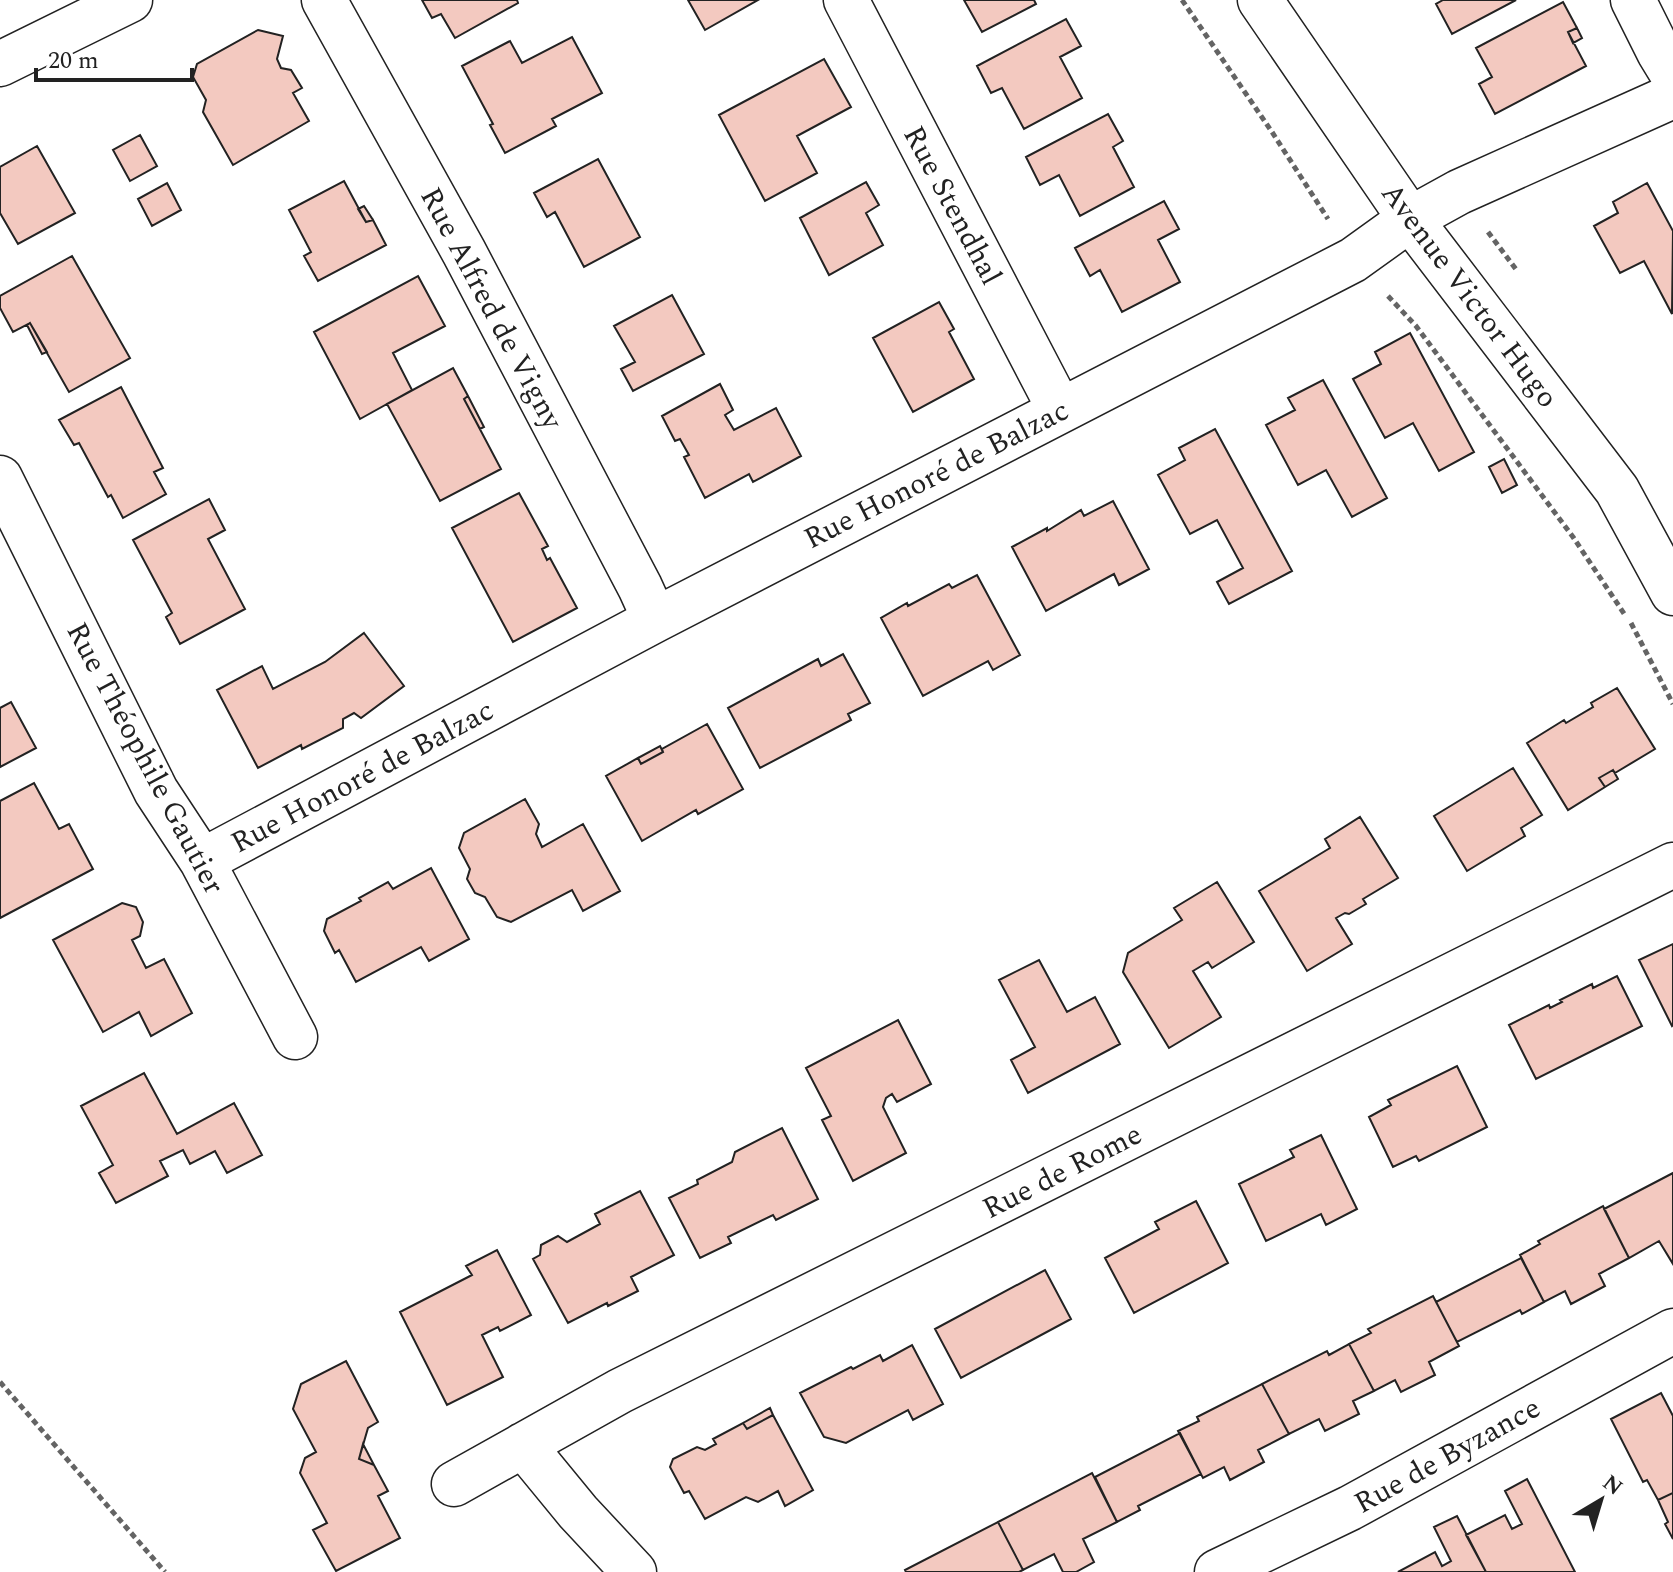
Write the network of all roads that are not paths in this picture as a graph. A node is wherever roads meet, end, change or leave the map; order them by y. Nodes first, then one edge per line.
1 (130, 0) edge
2 (324, 0) edge
3 (846, 0) edge
4 (1260, 0) edge
5 (1633, 0) edge
6 (0, 64) edge
7 (1673, 75) edge
8 (1673, 96) edge
9 (1410, 219) junction
10 (1060, 410) junction
11 (0, 478) edge
12 (1673, 593) edge
13 (655, 620) junction
14 (202, 861) junction
15 (1673, 865) edge
16 (295, 1037) dead end
17 (1673, 1331) edge
18 (523, 1445) junction
19 (454, 1484) dead end
20 (634, 1572) edge
21 (1217, 1572) edge

1 - 6 street
2 - 13 street, Rue Alfred de Vigny
3 - 10 street, Rue Stendhal
4 - 9 street, Avenue Victor Hugo
5 - 7 street
8 - 9 street, Rue Honoré de Balzac
9 - 10 street, Rue Honoré de Balzac
9 - 12 street, Avenue Victor Hugo
10 - 13 street, Rue Honoré de Balzac
11 - 14 street, Rue Théophile Gautier
13 - 14 street, Rue Honoré de Balzac
14 - 16 street, Rue Théophile Gautier
15 - 18 street, Rue de Rome
17 - 21 street, Rue de Byzance
18 - 19 street, Rue de Rome
18 - 20 street

